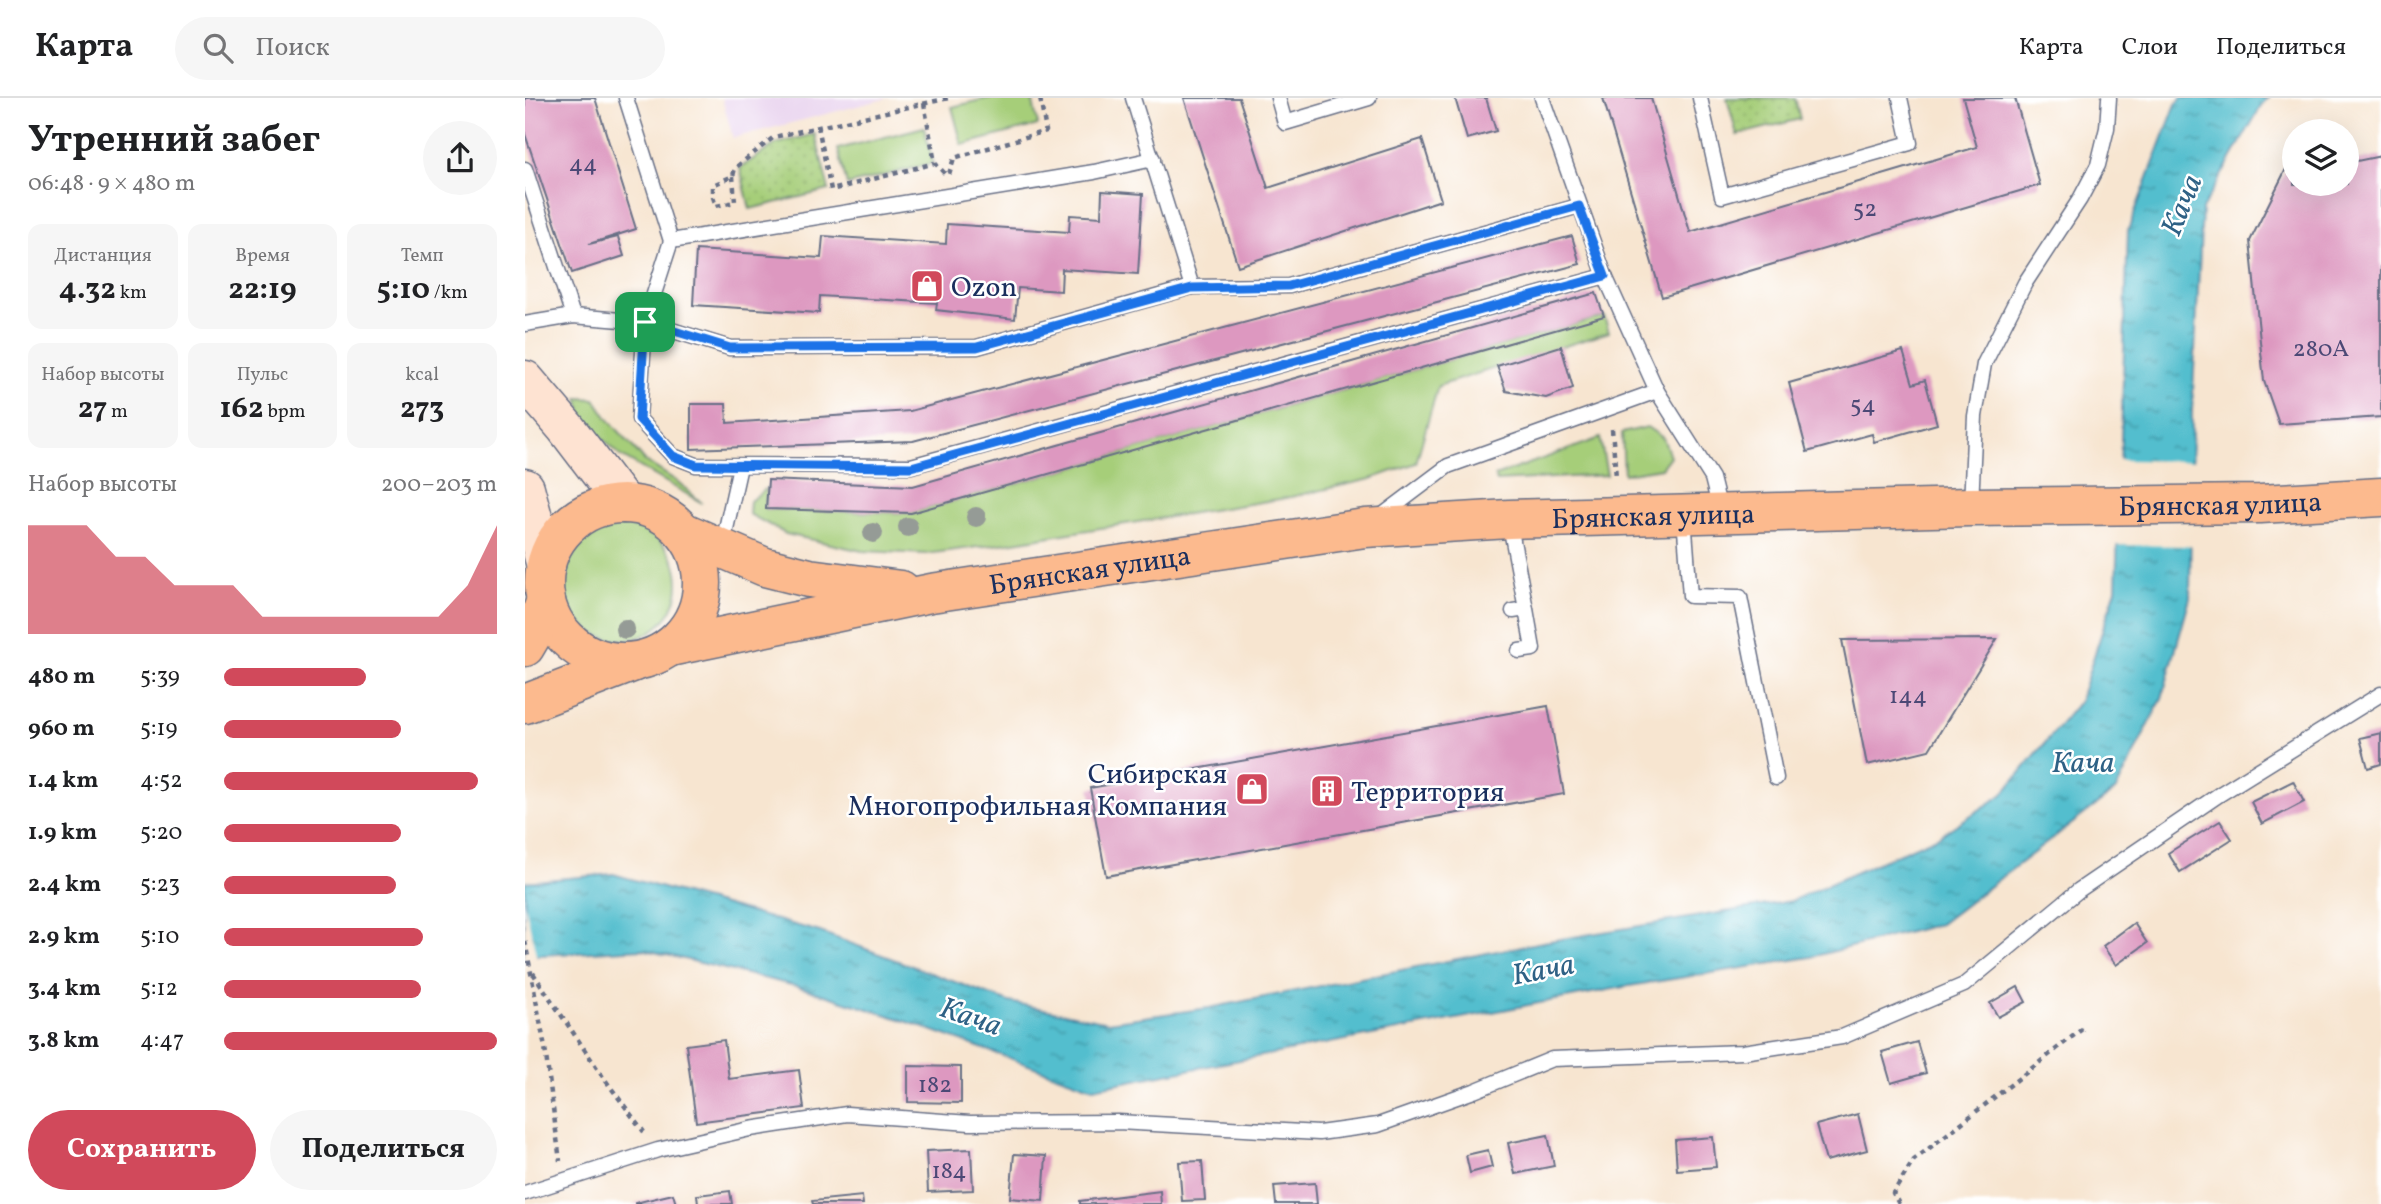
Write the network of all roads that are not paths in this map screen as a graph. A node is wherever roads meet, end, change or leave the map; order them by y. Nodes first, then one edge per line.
1 (626, 98) edge
2 (1133, 98) edge
3 (1277, 98) edge
4 (1369, 98) edge
5 (1542, 98) edge
6 (1700, 98) edge
7 (1900, 98) edge
8 (2109, 98) edge
9 (1153, 159) junction
10 (525, 169) edge
11 (1579, 206) junction
12 (671, 241) junction
13 (1605, 276) junction
14 (1192, 288) junction
15 (573, 316) junction
16 (645, 322) junction
17 (525, 324) edge
18 (525, 380) edge
19 (1657, 391) junction
20 (740, 466) junction
21 (525, 488) edge
22 (2381, 497) edge
23 (624, 504) junction
24 (1971, 507) junction
25 (1683, 515) junction
26 (1721, 515) junction
27 (1509, 519) junction
28 (1365, 528) junction
29 (684, 532) junction
30 (722, 548) junction
31 (546, 583) junction
32 (931, 593) junction
33 (525, 647) edge
34 (670, 647) junction
35 (1519, 651) dead end
36 (635, 662) junction
37 (2381, 694) edge
38 (525, 704) edge
39 (1776, 778) dead end
40 (525, 1193) edge

1 - 12 lane
2 - 9 lane
3 - 4 lane
5 - 11 lane
6 - 7 lane
8 - 24 lane
9 - 12 lane
9 - 14 lane
10 - 15 lane
11 - 13 lane
11 - 14 lane
12 - 16 lane
13 - 19 lane
13 - 20 lane
14 - 16 lane
15 - 16 lane
15 - 17 lane
16 - 20 lane
18 - 23 main road
19 - 26 lane
19 - 28 lane
20 - 30 lane
21 - 31 main road
22 - 24 highway, Брянская улица
23 - 29 highway, Брянская улица
23 - 31 highway, Брянская улица
24 - 26 highway, Брянская улица
25 - 26 highway, Брянская улица
25 - 27 highway, Брянская улица
25 - 39 lane
27 - 28 highway, Брянская улица
27 - 35 lane
28 - 32 highway, Брянская улица
29 - 30 highway, Брянская улица
29 - 34 highway, Брянская улица
30 - 32 highway, Брянская улица
31 - 33 highway, Брянская улица
31 - 36 highway, Брянская улица
32 - 34 highway, Брянская улица
34 - 36 highway, Брянская улица
36 - 38 highway, Брянская улица
37 - 40 lane

